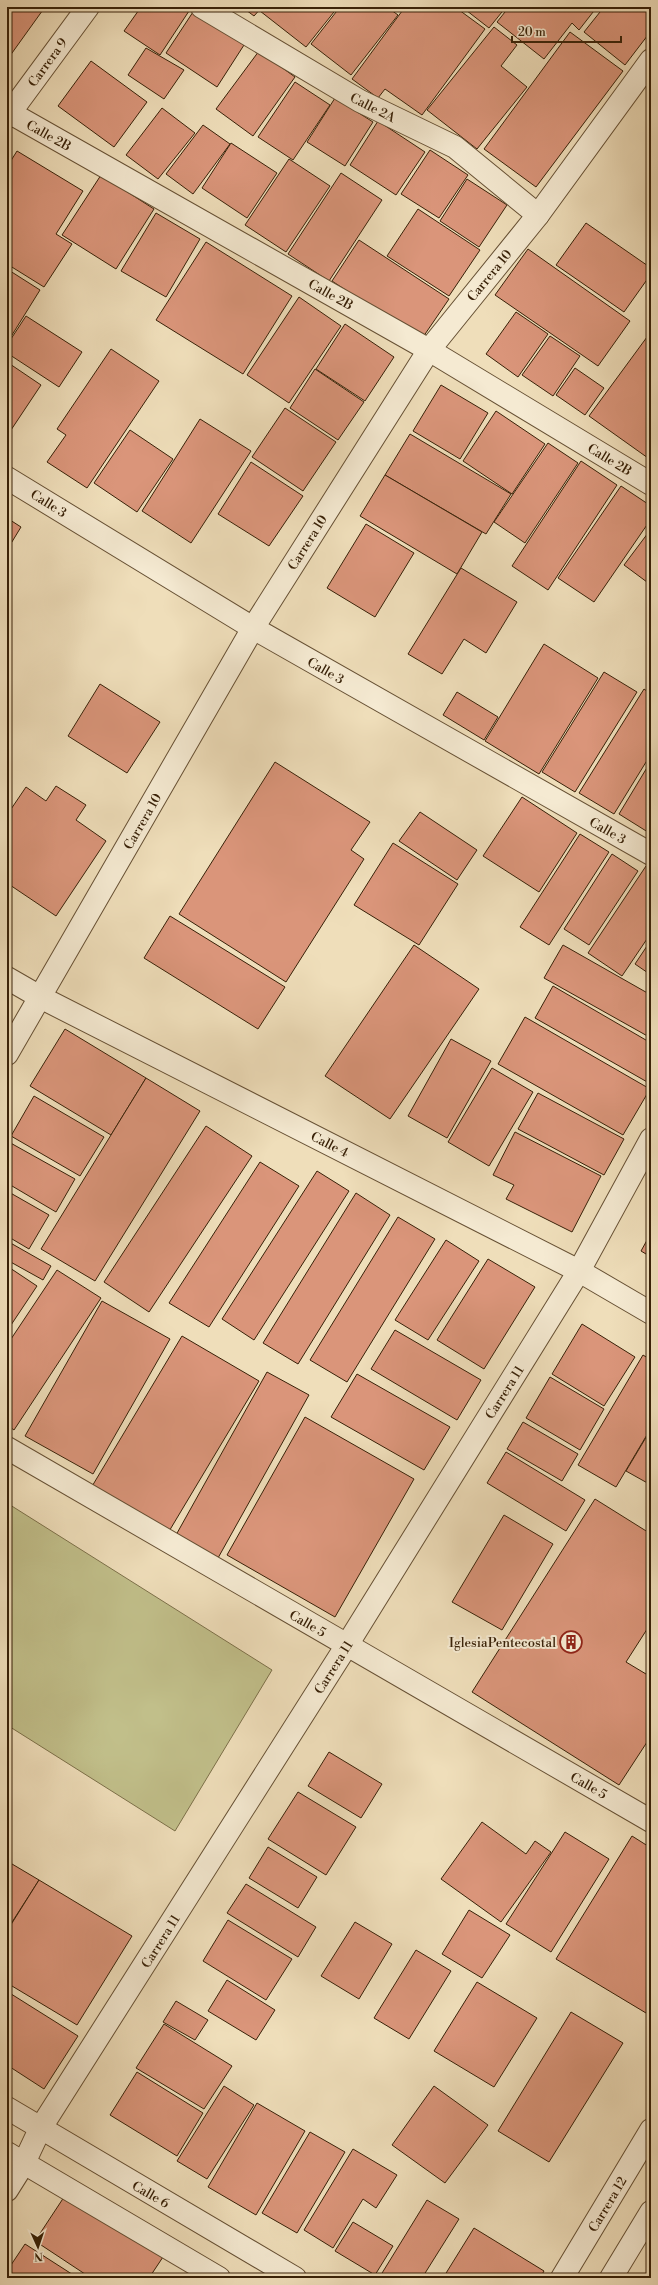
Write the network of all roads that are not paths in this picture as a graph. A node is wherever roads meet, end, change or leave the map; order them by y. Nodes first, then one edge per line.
1 (88, 7) edge
2 (202, 7) edge
3 (651, 60) edge
4 (8, 114) edge
5 (538, 215) junction
6 (429, 350) junction
7 (7, 478) edge
8 (651, 484) edge
9 (253, 628) junction
10 (651, 854) edge
11 (7, 978) edge
12 (40, 997) junction
13 (7, 1054) edge
14 (651, 1139) edge
15 (579, 1271) junction
16 (651, 1313) edge
17 (7, 1448) edge
18 (347, 1645) junction
19 (651, 1821) edge
20 (7, 2108) edge
21 (40, 2129) junction
22 (651, 2130) edge
23 (15, 2158) edge
24 (7, 2190) edge
25 (651, 2212) edge
26 (219, 2278) edge
27 (295, 2278) edge
28 (562, 2278) edge
29 (611, 2278) edge

1 - 4 street, Carrera 9
2 - 5 street, Calle 2A
3 - 5 street, Carrera 10
4 - 6 street, Calle 2B
5 - 6 street, Carrera 10
6 - 8 street, Calle 2B
6 - 9 street, Carrera 10
7 - 9 street, Calle 3
9 - 10 street, Calle 3
9 - 12 street, Carrera 10
11 - 12 street, Calle 4
12 - 13 street, Carrera 10
12 - 15 street, Calle 4
14 - 15 street, Carrera 11
15 - 16 street, Calle 4
15 - 18 street, Carrera 11
17 - 18 street, Calle 5
18 - 19 street, Calle 5
18 - 21 street, Carrera 11
20 - 21 street, Calle 6
21 - 23 street, Carrera 11
21 - 27 street, Calle 6
22 - 28 street, Carrera 12
23 - 24 street, Carrera 11
23 - 26 street
25 - 29 street

